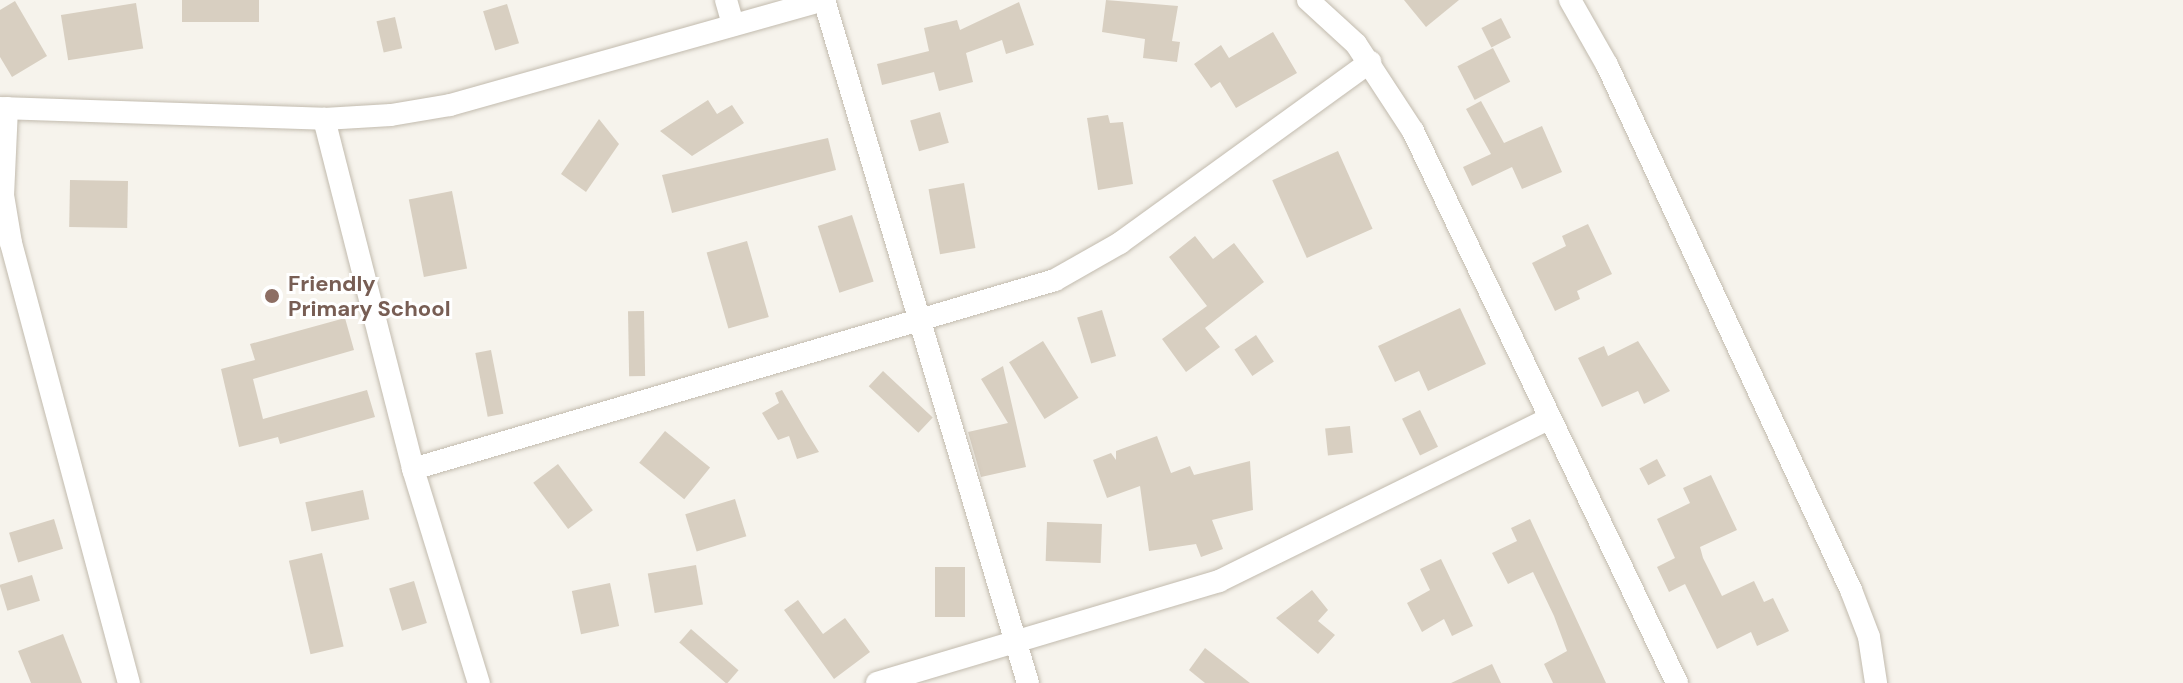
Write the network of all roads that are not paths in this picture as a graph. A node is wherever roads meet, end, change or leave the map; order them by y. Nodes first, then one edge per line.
1 (726, 0) edge
2 (824, 0) edge
3 (1308, 0) edge
4 (1570, 0) edge
5 (733, 25) junction
6 (1370, 62) junction
7 (4, 108) edge
8 (324, 119) junction
9 (920, 320) junction
10 (1548, 419) junction
11 (413, 469) junction
12 (1016, 642) junction
13 (129, 683) edge
14 (479, 683) edge
15 (877, 683) edge
16 (1028, 683) edge
17 (1677, 683) edge
18 (1876, 683) edge

1 - 5 street
2 - 5 street
2 - 9 street
3 - 6 street
4 - 18 street
5 - 8 street
6 - 9 street
6 - 10 street
7 - 8 street
7 - 13 street
8 - 11 street
9 - 11 street
9 - 12 street
10 - 12 street
10 - 17 street
11 - 14 street
12 - 15 street
12 - 16 street

